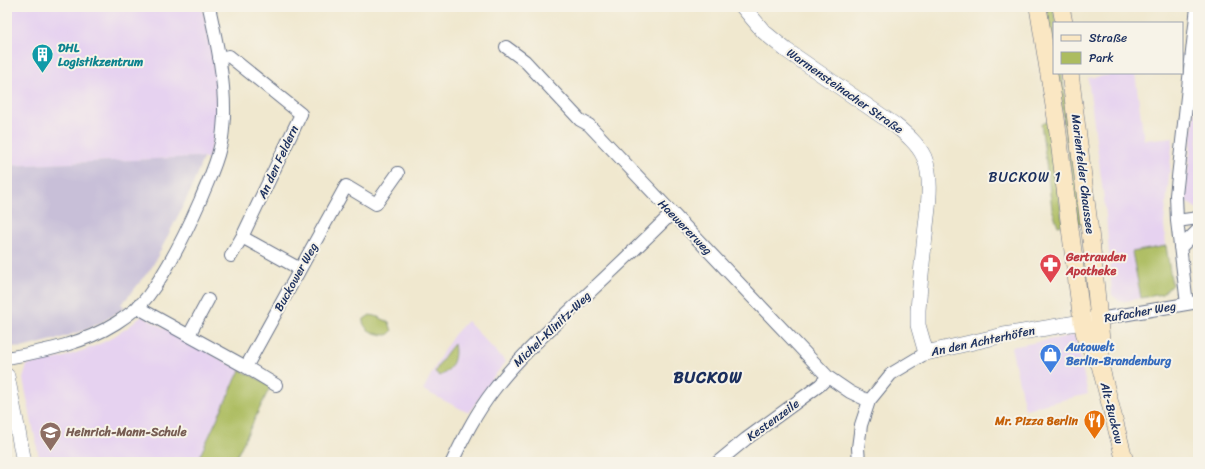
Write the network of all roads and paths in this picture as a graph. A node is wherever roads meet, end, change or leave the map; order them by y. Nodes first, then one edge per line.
1 (208, 7) edge
2 (742, 7) edge
3 (1038, 7) edge
4 (1061, 7) edge
5 (1197, 7) edge
6 (1064, 22) edge
7 (506, 47) dead end
8 (219, 58) junction
9 (1070, 74) edge
10 (398, 173) dead end
11 (672, 213) junction
12 (1198, 218) edge
13 (1177, 221) junction
14 (1198, 230) edge
15 (242, 237) junction
16 (1180, 248) junction
17 (231, 256) dead end
18 (300, 270) junction
19 (208, 300) dead end
20 (1192, 303) edge
21 (139, 306) junction
22 (1091, 321) junction
23 (189, 335) junction
24 (926, 353) junction
25 (7, 358) edge
26 (1100, 365) joint
27 (246, 367) junction
28 (7, 376) edge
29 (828, 377) junction
30 (276, 385) dead end
31 (869, 401) junction
32 (24, 462) edge
33 (452, 462) edge
34 (718, 462) edge
35 (859, 462) edge
36 (1125, 462) edge

1 - 8 street
2 - 24 street, Warmensteinacher Straße
3 - 22 main road, Marienfelder Chaussee
4 - 6 main road
5 - 13 street
7 - 11 street, Haewererweg
8 - 15 street, An den Feldern
8 - 21 street
9 - 22 main road, Marienfelder Chaussee
10 - 18 street, Buckower Weg
11 - 29 street, Haewererweg
11 - 33 street, Michel-Klinitz-Weg
12 - 13 street
13 - 16 street
14 - 16 street
15 - 17 street, An den Feldern
15 - 18 street
16 - 20 street
18 - 27 street, Buckower Weg
19 - 23 street
20 - 22 street, Rufacher Weg
21 - 23 street
21 - 25 street
22 - 24 street, An den Achterhöfen
22 - 26 main road, Marienfelder Chaussee
23 - 27 street
24 - 31 street, An den Achterhöfen
26 - 36 main road, Alt-Buckow
27 - 30 street
28 - 32 street
29 - 31 street, Haewererweg
29 - 34 street, Kestenzeile
31 - 35 street, An den Achterhöfen

